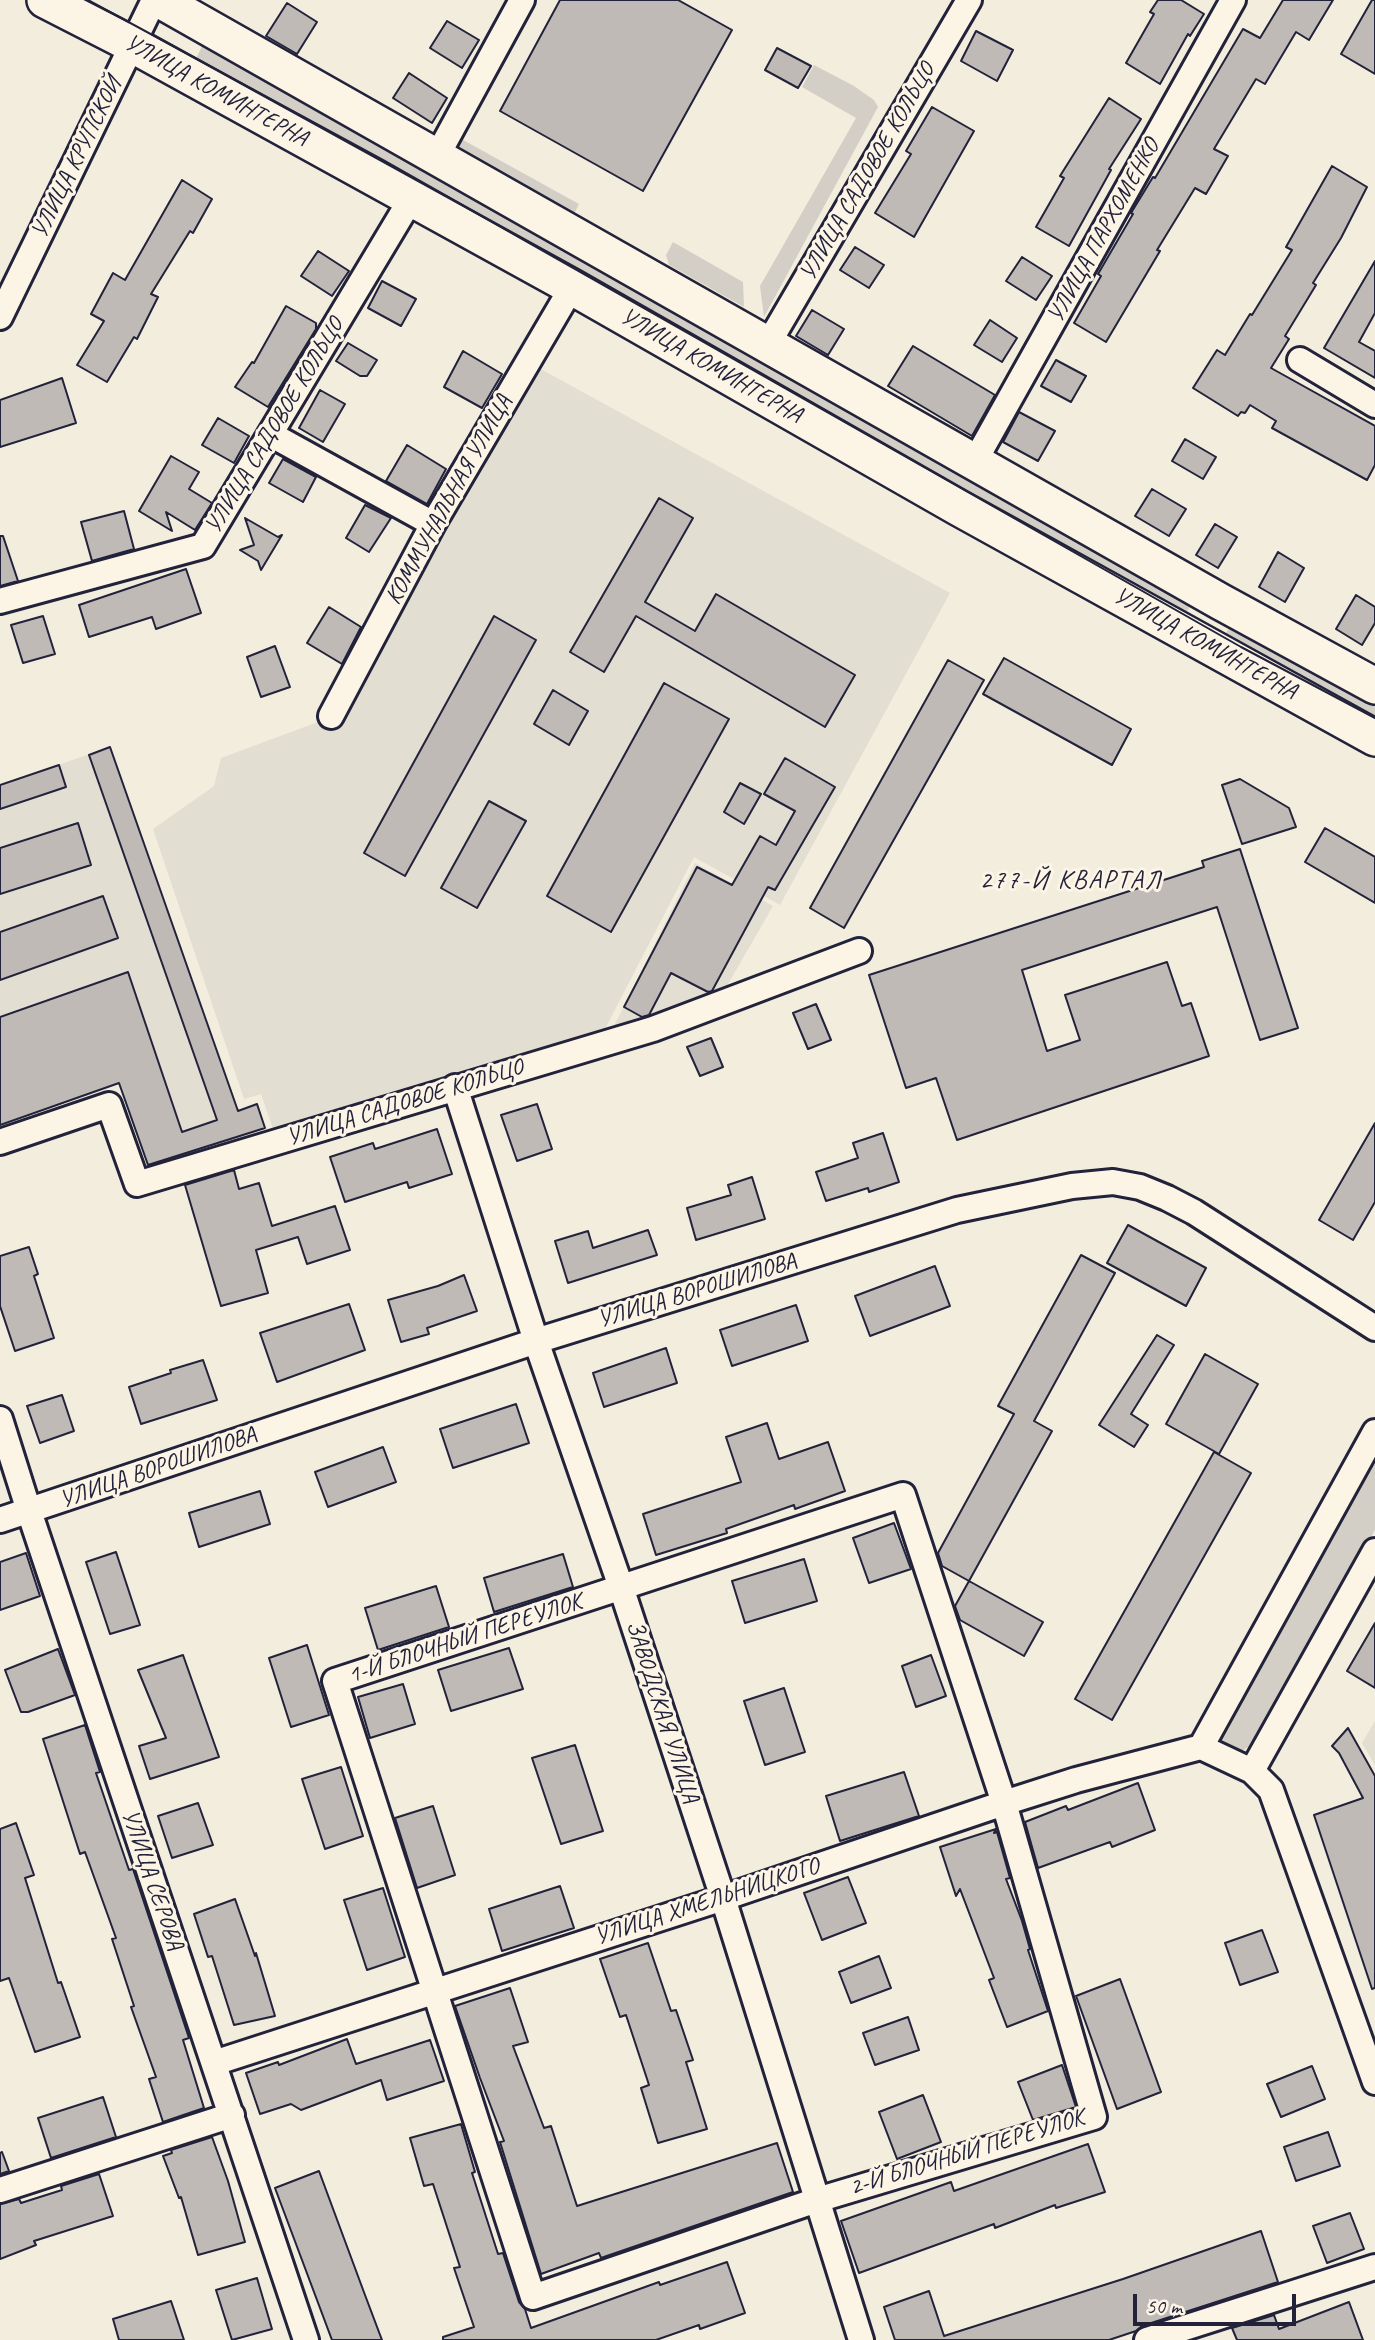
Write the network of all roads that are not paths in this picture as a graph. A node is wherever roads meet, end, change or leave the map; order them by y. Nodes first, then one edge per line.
1 (45, 0) edge
2 (154, 0) edge
3 (160, 0) edge
4 (523, 0) edge
5 (969, 0) edge
6 (1233, 0) edge
7 (131, 44) junction
8 (436, 158) junction
9 (411, 199) junction
10 (572, 287) junction
11 (0, 317) edge
12 (768, 344) junction
13 (1300, 360) dead end
14 (1375, 405) edge
15 (270, 433) junction
16 (975, 461) junction
17 (433, 524) junction
18 (0, 601) edge
19 (1221, 602) junction
20 (1199, 641) junction
21 (1375, 686) edge
22 (331, 716) dead end
23 (1375, 738) edge
24 (859, 951) dead end
25 (455, 1087) junction
26 (0, 1142) edge
27 (1375, 1328) edge
28 (536, 1341) junction
29 (0, 1419) edge
30 (1375, 1432) edge
31 (903, 1495) joint
32 (29, 1511) junction
33 (0, 1520) edge
34 (1375, 1551) edge
35 (621, 1587) junction
36 (1201, 1747) junction
37 (1252, 1771) junction
38 (1004, 1803) junction
39 (723, 1898) junction
40 (436, 1991) junction
41 (214, 2063) junction
42 (1375, 2081) edge
43 (232, 2115) junction
44 (0, 2190) edge
45 (817, 2200) junction
46 (1375, 2267) edge
47 (306, 2340) edge
48 (861, 2340) edge
49 (1147, 2340) edge

1 - 7 street, УЛИЦА КОМИНТЕРНА
2 - 7 street, УЛИЦА КРУПСКОЙ
3 - 8 street, УЛИЦА КОМИНТЕРНА
4 - 8 street
5 - 12 street, УЛИЦА САДОВОЕ КОЛЬЦО
6 - 16 street, УЛИЦА ПАРХОМЕНКО
7 - 9 street, УЛИЦА КОМИНТЕРНА
7 - 11 street, УЛИЦА КРУПСКОЙ
8 - 12 street, УЛИЦА КОМИНТЕРНА
9 - 10 street, УЛИЦА КОМИНТЕРНА
9 - 15 street, УЛИЦА САДОВОЕ КОЛЬЦО
10 - 17 street, КОММУНАЛЬНАЯ УЛИЦА
10 - 20 street, УЛИЦА КОМИНТЕРНА
12 - 16 street, УЛИЦА КОМИНТЕРНА
13 - 14 street
15 - 17 street
15 - 18 street, УЛИЦА САДОВОЕ КОЛЬЦО
16 - 19 street, УЛИЦА КОМИНТЕРНА
17 - 22 street, КОММУНАЛЬНАЯ УЛИЦА
19 - 20 street
19 - 21 street, УЛИЦА КОМИНТЕРНА
20 - 23 street, УЛИЦА КОМИНТЕРНА
24 - 25 street, УЛИЦА САДОВОЕ КОЛЬЦО
25 - 26 street, УЛИЦА САДОВОЕ КОЛЬЦО
25 - 28 street, ЗАВОДСКАЯ УЛИЦА
27 - 28 street, УЛИЦА ВОРОШИЛОВА
28 - 32 street, УЛИЦА ВОРОШИЛОВА
28 - 35 street, ЗАВОДСКАЯ УЛИЦА
29 - 32 street, УЛИЦА СЕРОВА
30 - 36 street
31 - 35 street, 1-Й БЛОЧНЫЙ ПЕРЕУЛОК
31 - 38 street, 2-Й БЛОЧНЫЙ ПЕРЕУЛОК
32 - 33 street, УЛИЦА ВОРОШИЛОВА
32 - 41 street, УЛИЦА СЕРОВА
34 - 37 street
35 - 39 street, ЗАВОДСКАЯ УЛИЦА
35 - 40 street, 1-Й БЛОЧНЫЙ ПЕРЕУЛОК
36 - 37 street
36 - 38 street, УЛИЦА ХМЕЛЬНИЦКОГО
37 - 42 street
38 - 39 street, УЛИЦА ХМЕЛЬНИЦКОГО
38 - 45 street, 2-Й БЛОЧНЫЙ ПЕРЕУЛОК
39 - 40 street, УЛИЦА ХМЕЛЬНИЦКОГО
39 - 45 street, ЗАВОДСКАЯ УЛИЦА
40 - 41 street, УЛИЦА ХМЕЛЬНИЦКОГО
40 - 45 street, 2-Й БЛОЧНЫЙ ПЕРЕУЛОК
41 - 43 street, УЛИЦА СЕРОВА
43 - 44 street
43 - 47 street, УЛИЦА СЕРОВА
45 - 48 street, ЗАВОДСКАЯ УЛИЦА
46 - 49 street

